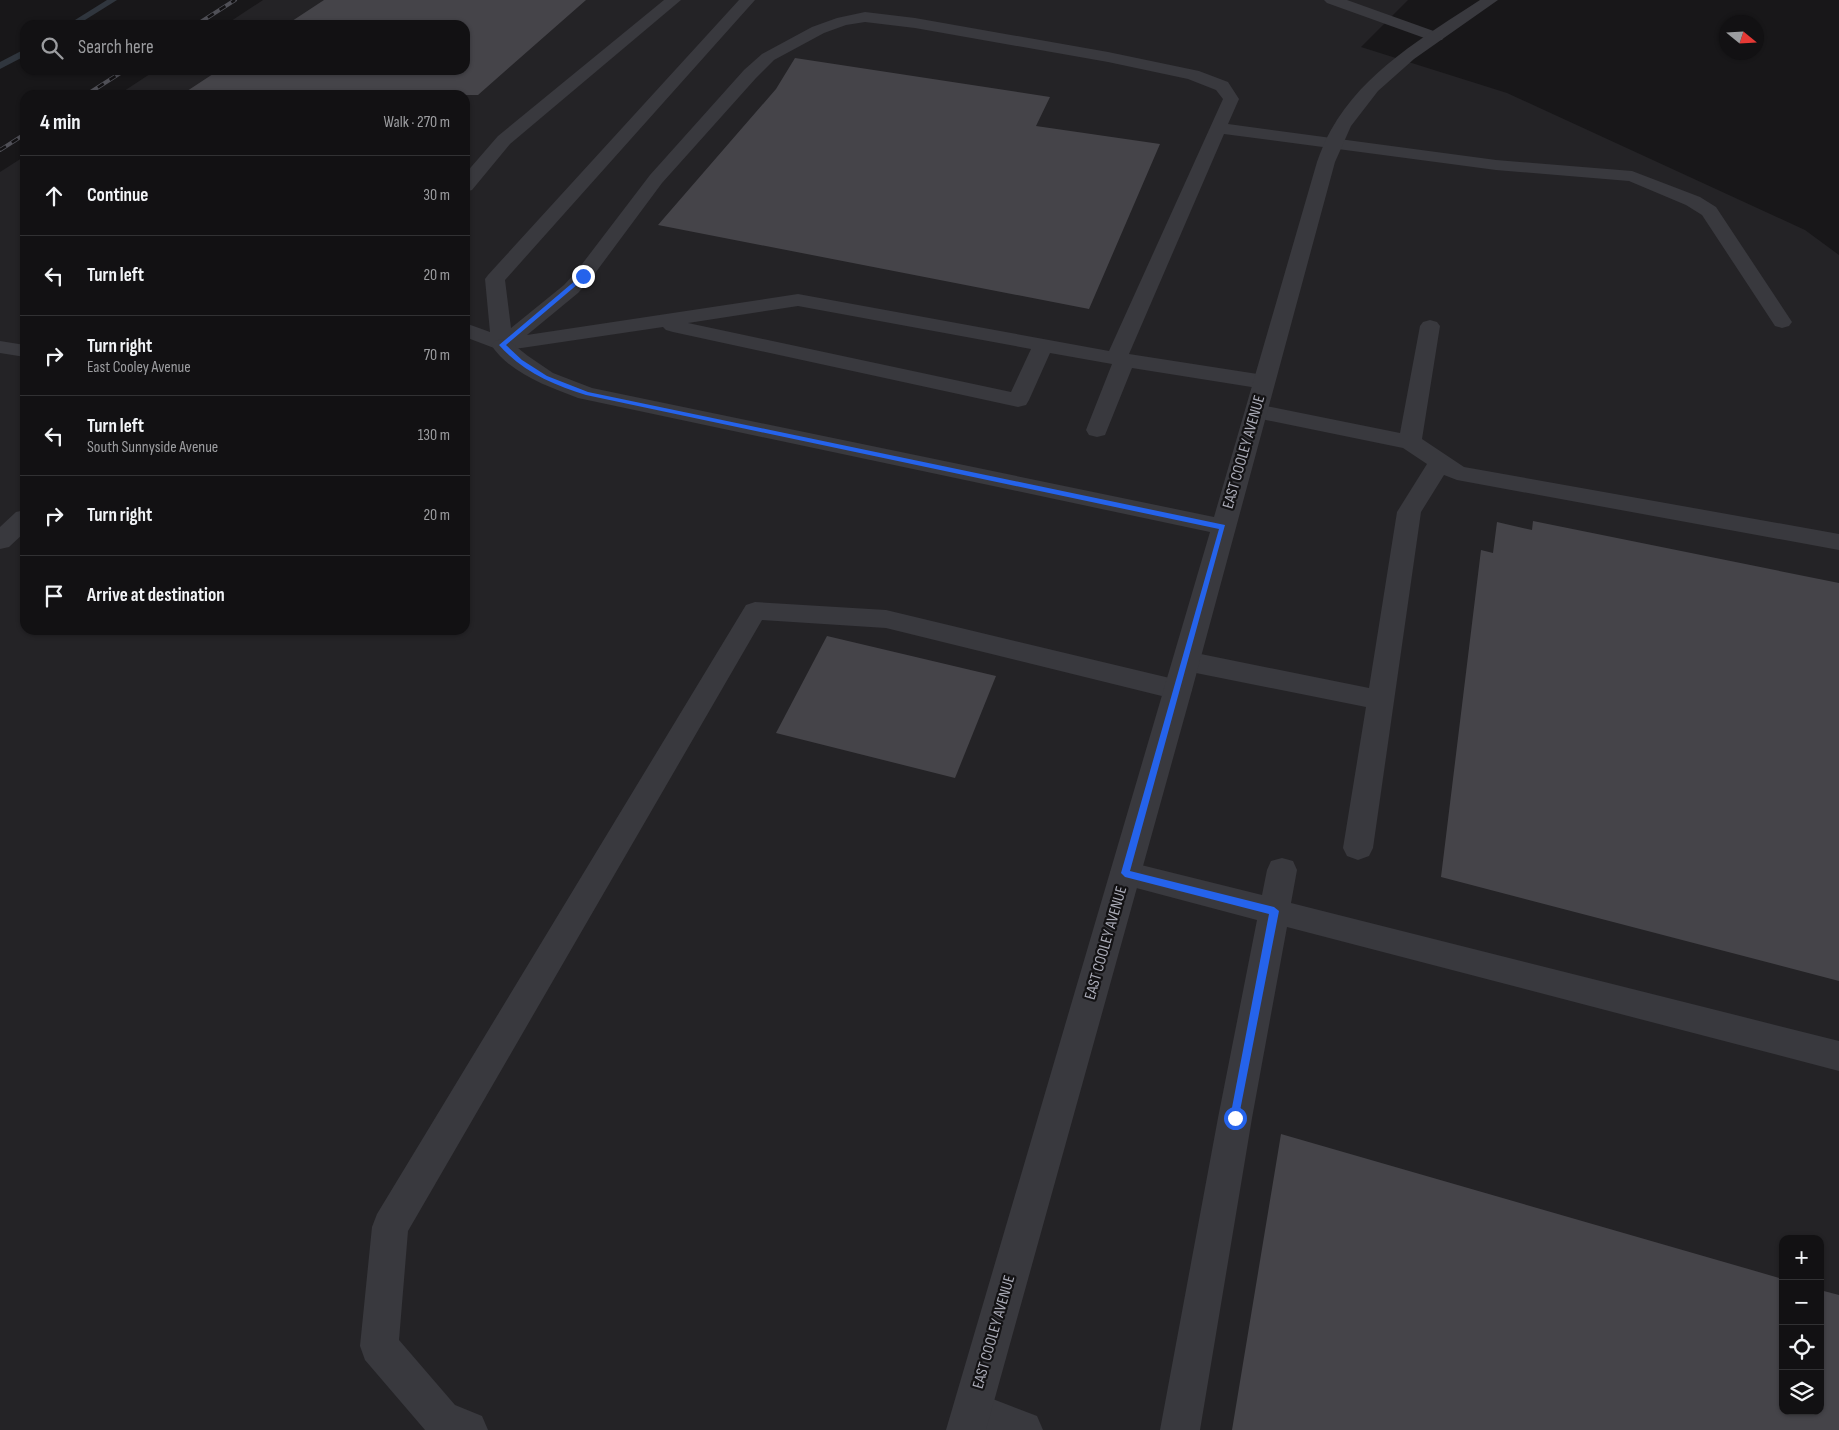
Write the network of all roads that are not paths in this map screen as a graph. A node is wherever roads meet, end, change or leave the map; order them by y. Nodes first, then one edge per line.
1 (674, 0) edge
2 (747, 0) edge
3 (1332, 0) edge
4 (1490, 0) edge
5 (1436, 37) junction
6 (1218, 128) junction
7 (1334, 143) junction
8 (470, 180) edge
9 (656, 322) junction
10 (1782, 322) dead end
11 (1430, 326) dead end
12 (470, 331) edge
13 (502, 345) junction
14 (1044, 345) junction
15 (0, 347) edge
16 (20, 350) edge
17 (1121, 359) junction
18 (1264, 382) junction
19 (1256, 411) junction
20 (1097, 430) dead end
21 (1410, 442) junction
22 (1440, 462) junction
23 (20, 523) edge
24 (1223, 527) junction
25 (0, 541) edge
26 (1839, 542) edge
27 (1186, 661) junction
28 (1178, 690) junction
29 (1381, 700) junction
30 (1358, 848) dead end
31 (1282, 870) dead end
32 (1125, 873) junction
33 (1274, 911) junction
34 (1839, 1056) edge
35 (969, 1421) edge
36 (468, 1430) edge
37 (1024, 1430) edge
38 (1180, 1430) edge

1 - 8 street
2 - 13 street
3 - 5 street
4 - 5 street, EAST COOLEY AVENUE
5 - 7 street, EAST COOLEY AVENUE
6 - 7 street
6 - 13 street
6 - 17 street
7 - 10 street
7 - 18 street, EAST COOLEY AVENUE
9 - 13 street
9 - 14 street
9 - 14 street
11 - 21 street
12 - 13 street
13 - 24 street
14 - 17 street
15 - 16 street
17 - 18 street
17 - 20 street
18 - 19 street, EAST COOLEY AVENUE
19 - 21 street
19 - 24 street, EAST COOLEY AVENUE
21 - 22 street
22 - 26 street
22 - 29 street
23 - 25 street
24 - 27 street, EAST COOLEY AVENUE
27 - 28 street, EAST COOLEY AVENUE
27 - 29 street
28 - 32 street, EAST COOLEY AVENUE
28 - 36 street
29 - 30 street
31 - 33 street
32 - 33 street
32 - 35 street, EAST COOLEY AVENUE
33 - 34 street
33 - 38 street
35 - 37 street

